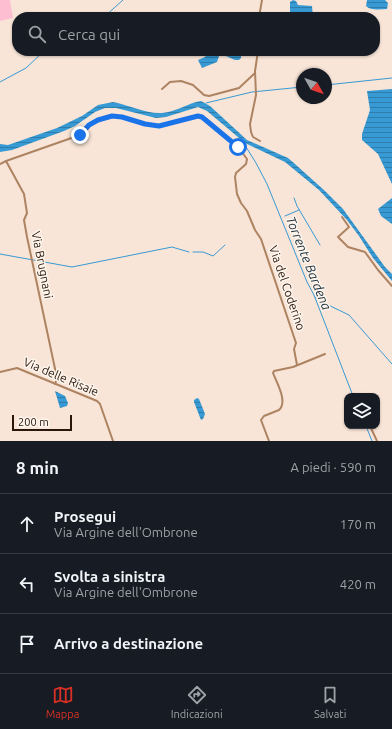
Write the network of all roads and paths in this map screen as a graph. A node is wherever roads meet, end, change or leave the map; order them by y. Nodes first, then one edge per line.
1 (262, 0) edge
2 (260, 12) edge
3 (257, 56) edge
4 (255, 73) junction
5 (162, 89) dead end
6 (260, 141) dead end
7 (6, 161) junction
8 (0, 164) edge
9 (342, 217) dead end
10 (392, 286) edge
11 (325, 354) dead end
12 (296, 365) junction
13 (0, 372) edge
14 (55, 384) junction
15 (371, 429) edge
16 (113, 441) edge
17 (269, 441) edge
18 (377, 441) edge

1 - 2 street
3 - 4 street
4 - 5 street
4 - 6 street
7 - 8 street
7 - 12 street, Via del Coderino
7 - 14 street, Via Brugnani
9 - 10 street
11 - 12 street
12 - 17 street
13 - 14 street, Via delle Risaie
14 - 16 street, Via delle Risaie
15 - 18 street

